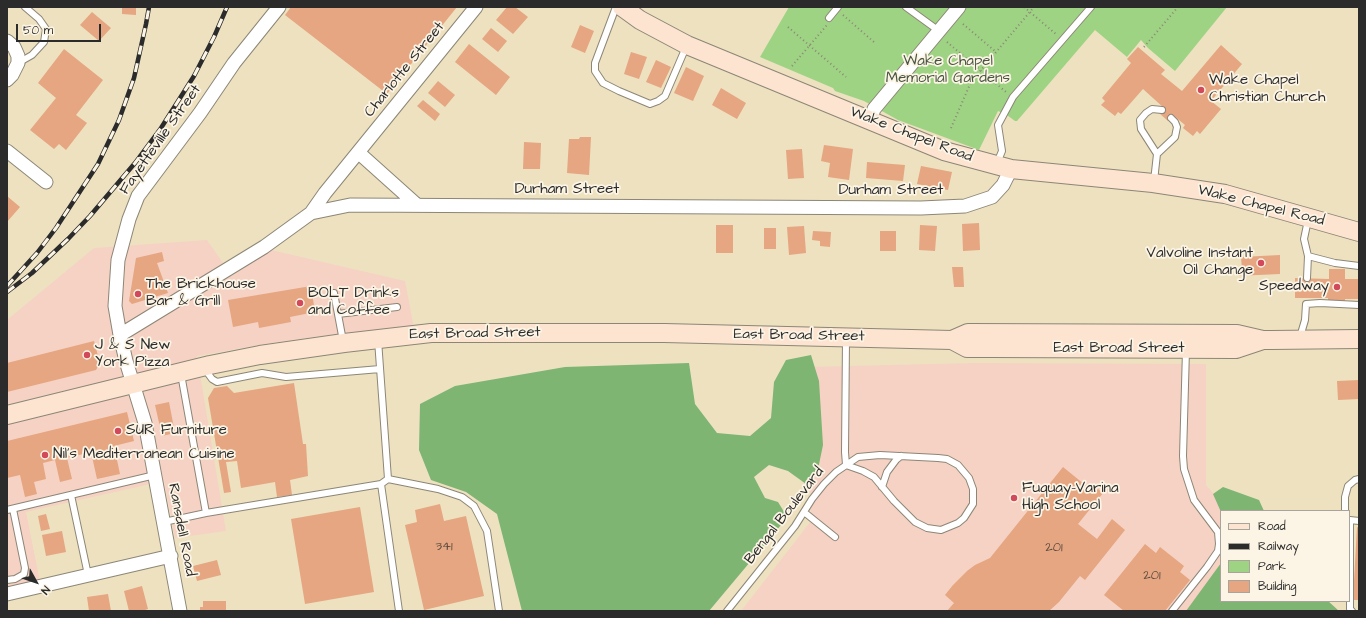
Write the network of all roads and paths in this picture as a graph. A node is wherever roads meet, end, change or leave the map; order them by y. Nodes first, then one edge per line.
1 (25, 7) edge
2 (279, 7) edge
3 (476, 7) edge
4 (616, 7) edge
5 (622, 7) edge
6 (906, 7) edge
7 (959, 7) edge
8 (1024, 7) edge
9 (1034, 7) edge
10 (1091, 7) edge
11 (1178, 7) edge
12 (837, 8) edge
13 (1030, 12) junction
14 (829, 18) joint
15 (964, 24) dead end
16 (788, 26) dead end
17 (939, 31) junction
18 (1062, 40) junction
19 (7, 41) edge
20 (948, 42) dead end
21 (875, 43) dead end
22 (687, 45) junction
23 (810, 46) junction
24 (1144, 47) dead end
25 (996, 52) junction
26 (792, 66) dead end
27 (981, 70) junction
28 (12, 73) edge
29 (846, 77) dead end
30 (1013, 98) junction
31 (1162, 110) dead end
32 (1171, 118) dead end
33 (870, 121) junction
34 (951, 128) dead end
35 (7, 150) edge
36 (359, 153) junction
37 (1157, 154) junction
38 (1003, 167) junction
39 (46, 182) dead end
40 (1153, 183) junction
41 (417, 205) junction
42 (311, 213) junction
43 (1309, 217) junction
44 (1359, 232) edge
45 (1308, 256) junction
46 (1359, 266) edge
47 (1307, 278) dead end
48 (334, 293) dead end
49 (1359, 305) edge
50 (397, 307) dead end
51 (338, 314) junction
52 (120, 335) junction
53 (846, 338) junction
54 (378, 339) junction
55 (1359, 339) edge
56 (1300, 340) junction
57 (1186, 341) junction
58 (344, 343) junction
59 (261, 365) junction
60 (380, 369) junction
61 (181, 372) junction
62 (133, 385) junction
63 (7, 415) edge
64 (901, 456) junction
65 (846, 465) junction
66 (155, 475) junction
67 (388, 479) junction
68 (1359, 479) edge
69 (381, 484) junction
70 (882, 487) junction
71 (71, 495) junction
72 (10, 510) edge
73 (1345, 510) edge
74 (804, 512) junction
75 (206, 513) junction
76 (1350, 519) edge
77 (1359, 521) edge
78 (164, 522) junction
79 (835, 537) dead end
80 (171, 556) junction
81 (24, 574) junction
82 (88, 576) junction
83 (7, 580) edge
84 (27, 590) junction
85 (7, 594) edge
86 (180, 611) edge
87 (399, 611) edge
88 (499, 611) edge
89 (727, 611) edge
90 (1172, 611) edge
91 (1352, 611) edge

1 - 28 lane
2 - 52 street, Fayetteville Street
3 - 36 street, Charlotte Street
4 - 22 lane
5 - 22 main road, Wake Chapel Road
6 - 17 lane
7 - 17 street
8 - 13 path
9 - 13 path
10 - 18 lane
11 - 24 path
12 - 14 lane
12 - 21 path
13 - 18 path
13 - 25 path
14 - 23 path
15 - 25 path
16 - 23 path
17 - 33 street
18 - 30 lane
19 - 28 street
20 - 27 path
22 - 33 main road, Wake Chapel Road
23 - 26 path
23 - 29 path
25 - 27 path
27 - 30 path
27 - 34 path
30 - 38 lane
31 - 37 lane
32 - 37 lane
33 - 38 main road, Wake Chapel Road
35 - 39 street
36 - 41 street
36 - 42 street, Charlotte Street
37 - 40 lane
38 - 40 main road, Wake Chapel Road
38 - 41 street, Durham Street
40 - 43 main road, Wake Chapel Road
41 - 42 street, Durham Street
42 - 52 street, Durham Street
43 - 44 main road, Wake Chapel Road
43 - 45 lane
45 - 46 lane
45 - 47 lane
48 - 51 lane
49 - 56 lane
50 - 51 lane
51 - 58 lane
52 - 62 street, Fayetteville Street
53 - 54 main road, East Broad Street
53 - 57 main road, East Broad Street
53 - 65 lane, Bengal Boulevard
54 - 58 main road, East Broad Street
54 - 60 lane
55 - 56 main road, East Broad Street
56 - 57 main road, East Broad Street
57 - 90 lane
58 - 59 main road, East Broad Street
59 - 60 lane
59 - 61 main road, East Broad Street
60 - 67 lane
61 - 62 main road, East Broad Street
61 - 75 lane
62 - 63 main road, East Broad Street
62 - 66 street, Ransdell Road
64 - 65 lane
64 - 70 lane
64 - 70 lane
65 - 70 lane
65 - 74 lane, Bengal Boulevard
66 - 71 lane
66 - 78 street, Ransdell Road
67 - 69 lane
67 - 88 lane
68 - 73 lane
69 - 75 lane
69 - 87 lane
71 - 72 lane
71 - 82 lane
72 - 81 lane
74 - 79 lane
74 - 89 lane, Bengal Boulevard
75 - 78 lane
76 - 77 lane
76 - 91 lane
78 - 80 street, Ransdell Road
80 - 82 street
80 - 86 street, Ransdell Road
81 - 83 lane
81 - 84 lane
82 - 84 street
84 - 85 street

